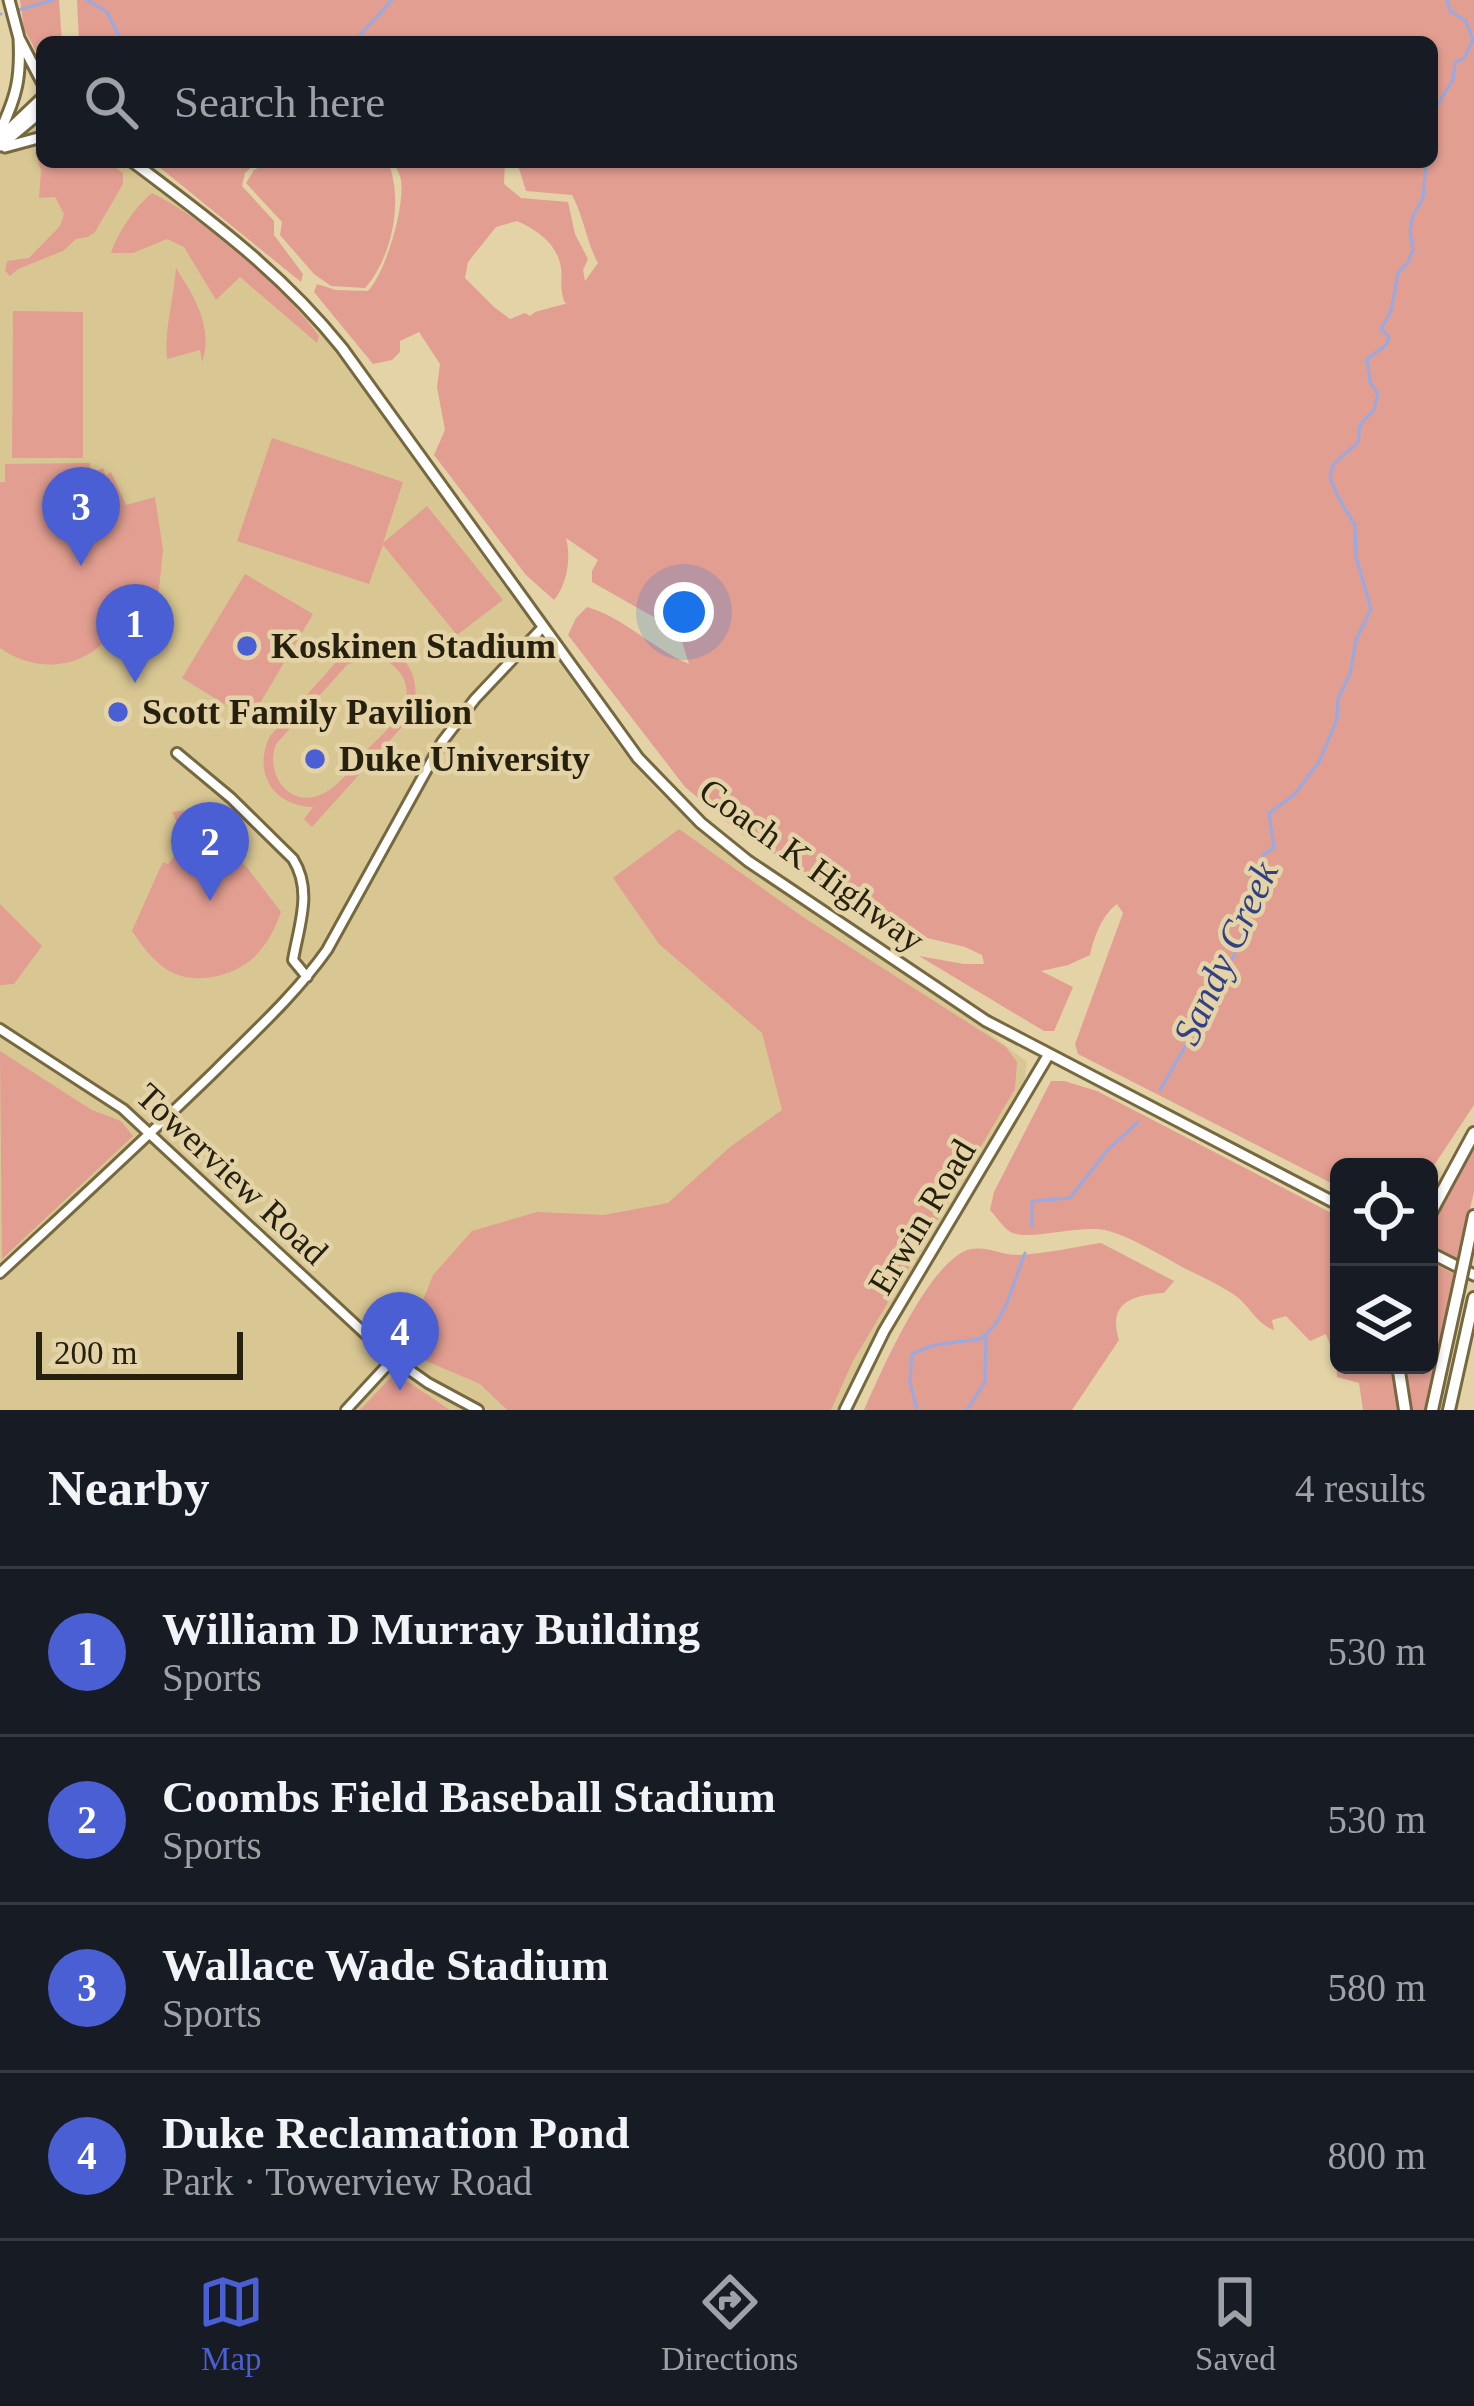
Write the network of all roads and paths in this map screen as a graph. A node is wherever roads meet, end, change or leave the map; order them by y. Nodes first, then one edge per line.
1 (9, 0) edge
2 (19, 38) junction
3 (36, 71) edge
4 (36, 104) edge
5 (36, 115) edge
6 (36, 138) edge
7 (0, 141) edge
8 (141, 168) edge
9 (543, 627) junction
10 (177, 753) dead end
11 (307, 977) junction
12 (0, 1029) edge
13 (1049, 1054) junction
14 (150, 1133) junction
15 (1474, 1133) edge
16 (1438, 1199) edge
17 (1330, 1200) edge
18 (1474, 1216) edge
19 (1438, 1257) edge
20 (0, 1273) edge
21 (1474, 1275) edge
22 (1474, 1299) edge
23 (393, 1359) junction
24 (1399, 1374) edge
25 (346, 1410) edge
26 (478, 1410) edge
27 (844, 1410) edge
28 (1405, 1410) edge
29 (1432, 1410) edge
30 (1449, 1410) edge

1 - 2 main road
2 - 3 main road
2 - 7 main road
4 - 7 main road
5 - 7 main road
6 - 7 main road
8 - 9 main road, Coach K Highway
9 - 11 street
9 - 13 main road, Coach K Highway
10 - 11 street
11 - 14 street
12 - 14 street, Towerview Road
13 - 17 main road, Coach K Highway
13 - 27 main road, Erwin Road
14 - 20 street
14 - 23 street, Towerview Road
15 - 16 highway
18 - 29 highway, bridge
19 - 21 main road
22 - 30 highway
23 - 25 street
23 - 26 street, Towerview Road
24 - 28 highway

